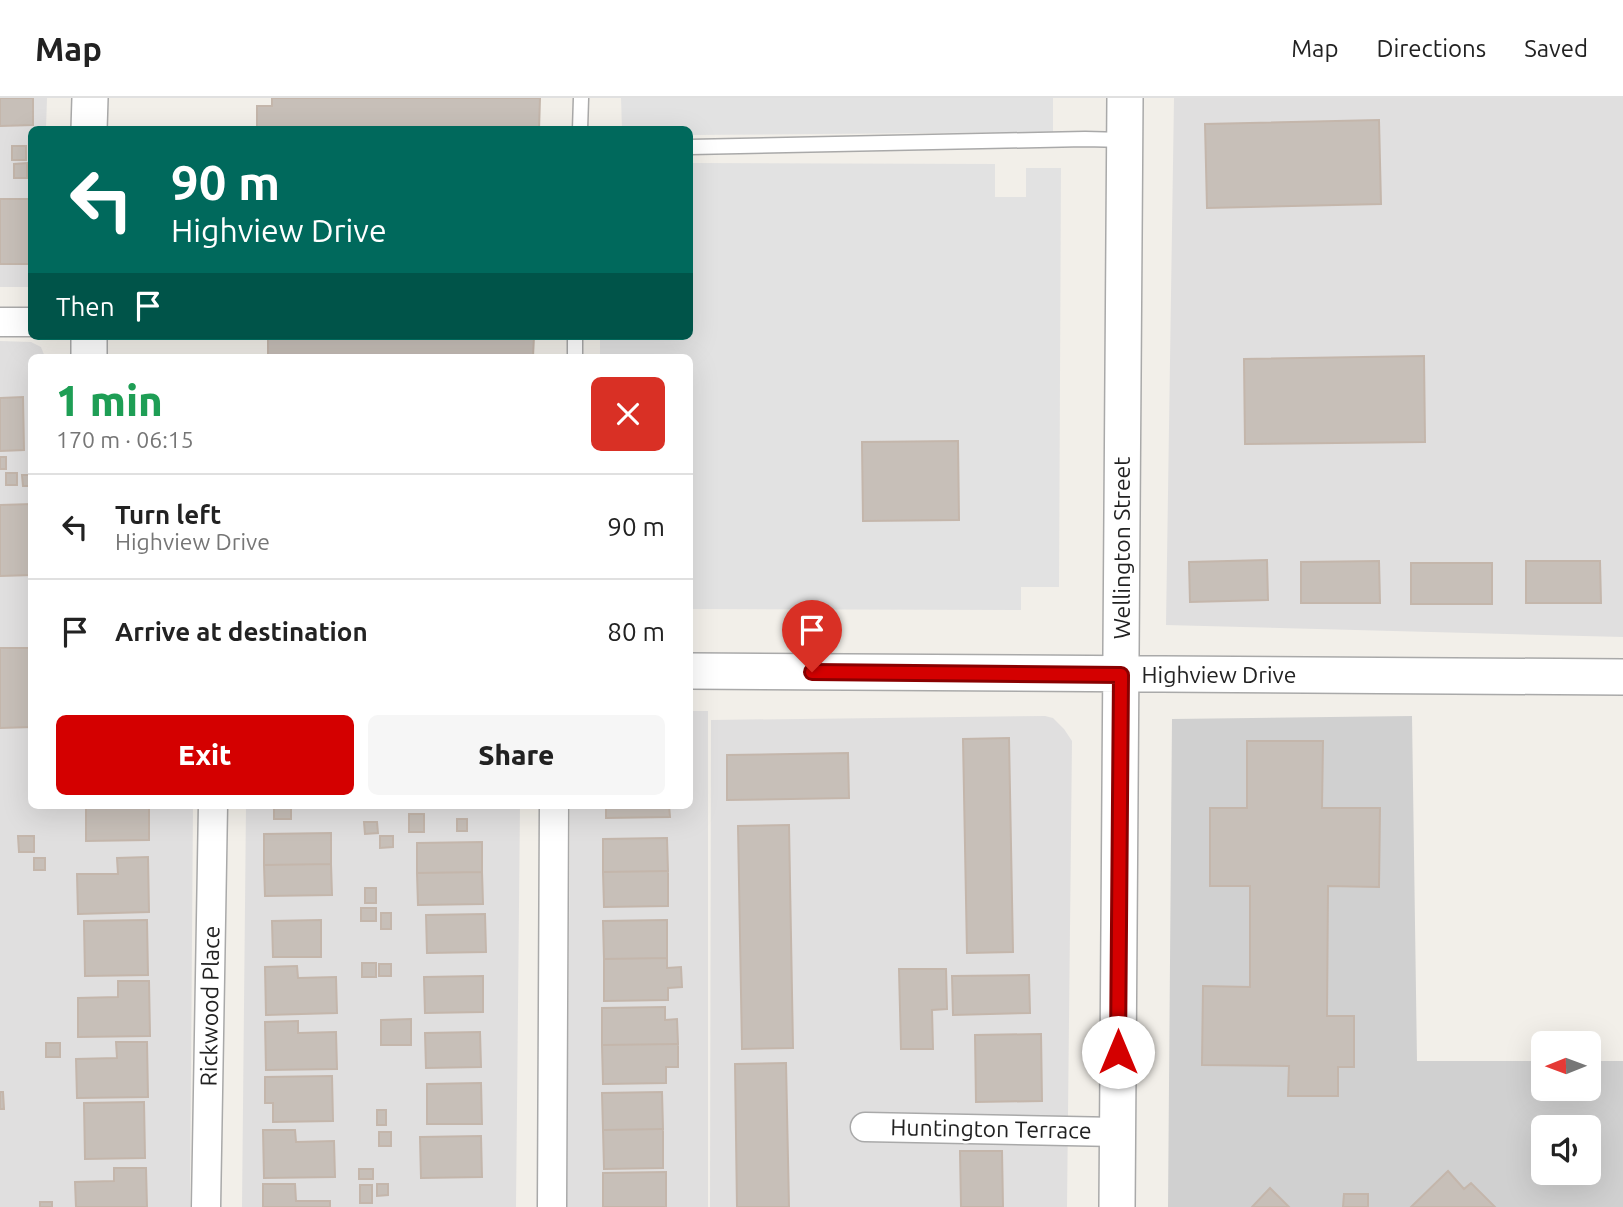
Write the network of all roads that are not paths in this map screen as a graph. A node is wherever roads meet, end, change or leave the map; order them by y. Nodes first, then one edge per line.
1 (90, 98) edge
2 (581, 98) edge
3 (1125, 98) edge
4 (89, 126) edge
5 (580, 126) edge
6 (1125, 140) junction
7 (693, 146) edge
8 (0, 322) edge
9 (28, 322) edge
10 (693, 671) edge
11 (1121, 675) junction
12 (1623, 677) edge
13 (213, 809) edge
14 (554, 809) edge
15 (865, 1127) dead end
16 (1117, 1132) junction
17 (206, 1207) edge
18 (552, 1207) edge
19 (1117, 1207) edge

1 - 4 street
2 - 5 lane
3 - 6 street, Wellington Street
6 - 7 lane
6 - 11 street, Wellington Street
8 - 9 street
10 - 11 street, Highview Drive
11 - 12 street, Highview Drive
11 - 16 street, Wellington Street
13 - 17 street, Rickwood Place
14 - 18 street
15 - 16 street, Huntington Terrace
16 - 19 street, Wellington Street

